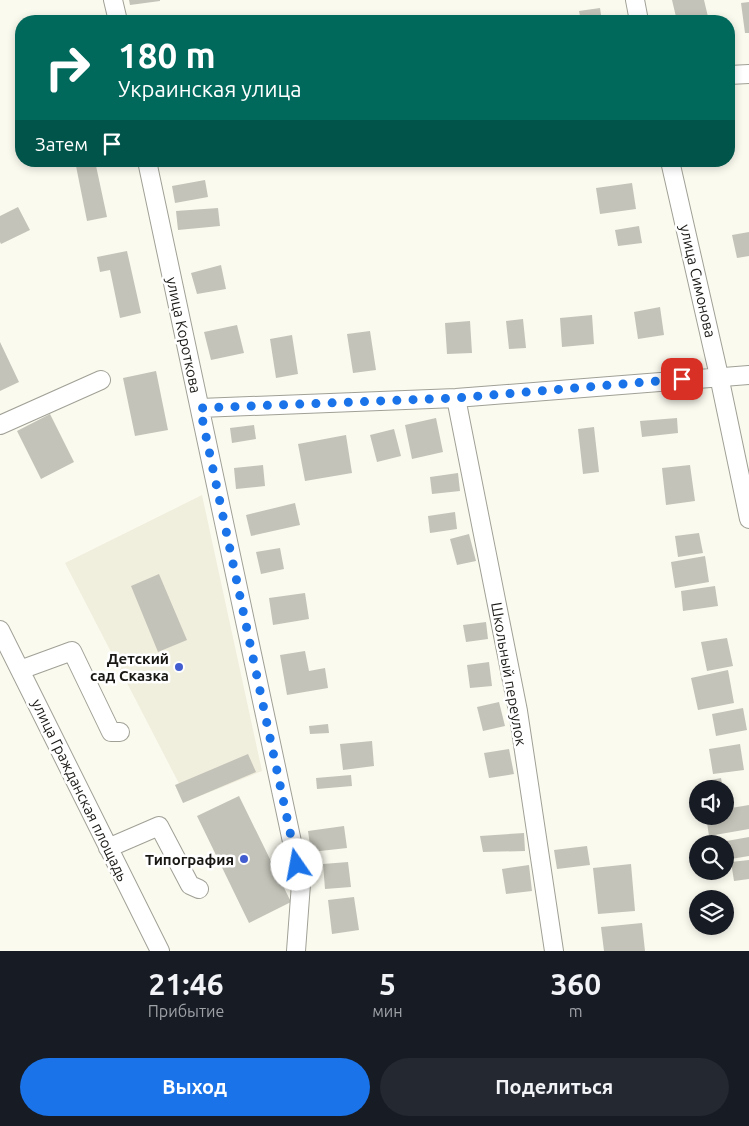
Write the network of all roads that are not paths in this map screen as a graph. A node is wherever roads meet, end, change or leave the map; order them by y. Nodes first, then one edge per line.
1 (113, 0) edge
2 (635, 0) edge
3 (117, 15) edge
4 (638, 15) edge
5 (749, 74) edge
6 (735, 75) edge
7 (148, 167) edge
8 (671, 167) edge
9 (749, 375) edge
10 (719, 376) junction
11 (101, 380) dead end
12 (456, 398) junction
13 (200, 408) junction
14 (0, 425) edge
15 (749, 519) edge
16 (0, 630) edge
17 (20, 670) junction
18 (120, 732) dead end
19 (108, 848) junction
20 (199, 889) dead end
21 (160, 951) edge
22 (296, 951) edge
23 (554, 951) edge

1 - 3 street
2 - 4 street
5 - 6 street
7 - 13 street, улица Короткова
8 - 10 street, улица Симонова
9 - 10 street
10 - 12 street
10 - 15 street, улица Симонова
11 - 14 street
12 - 13 street
12 - 23 street, Школьный переулок
13 - 22 street, улица Короткова
16 - 17 street, улица Гражданская площадь
17 - 18 street
17 - 19 street, улица Гражданская площадь
19 - 20 street
19 - 21 street, улица Гражданская площадь

